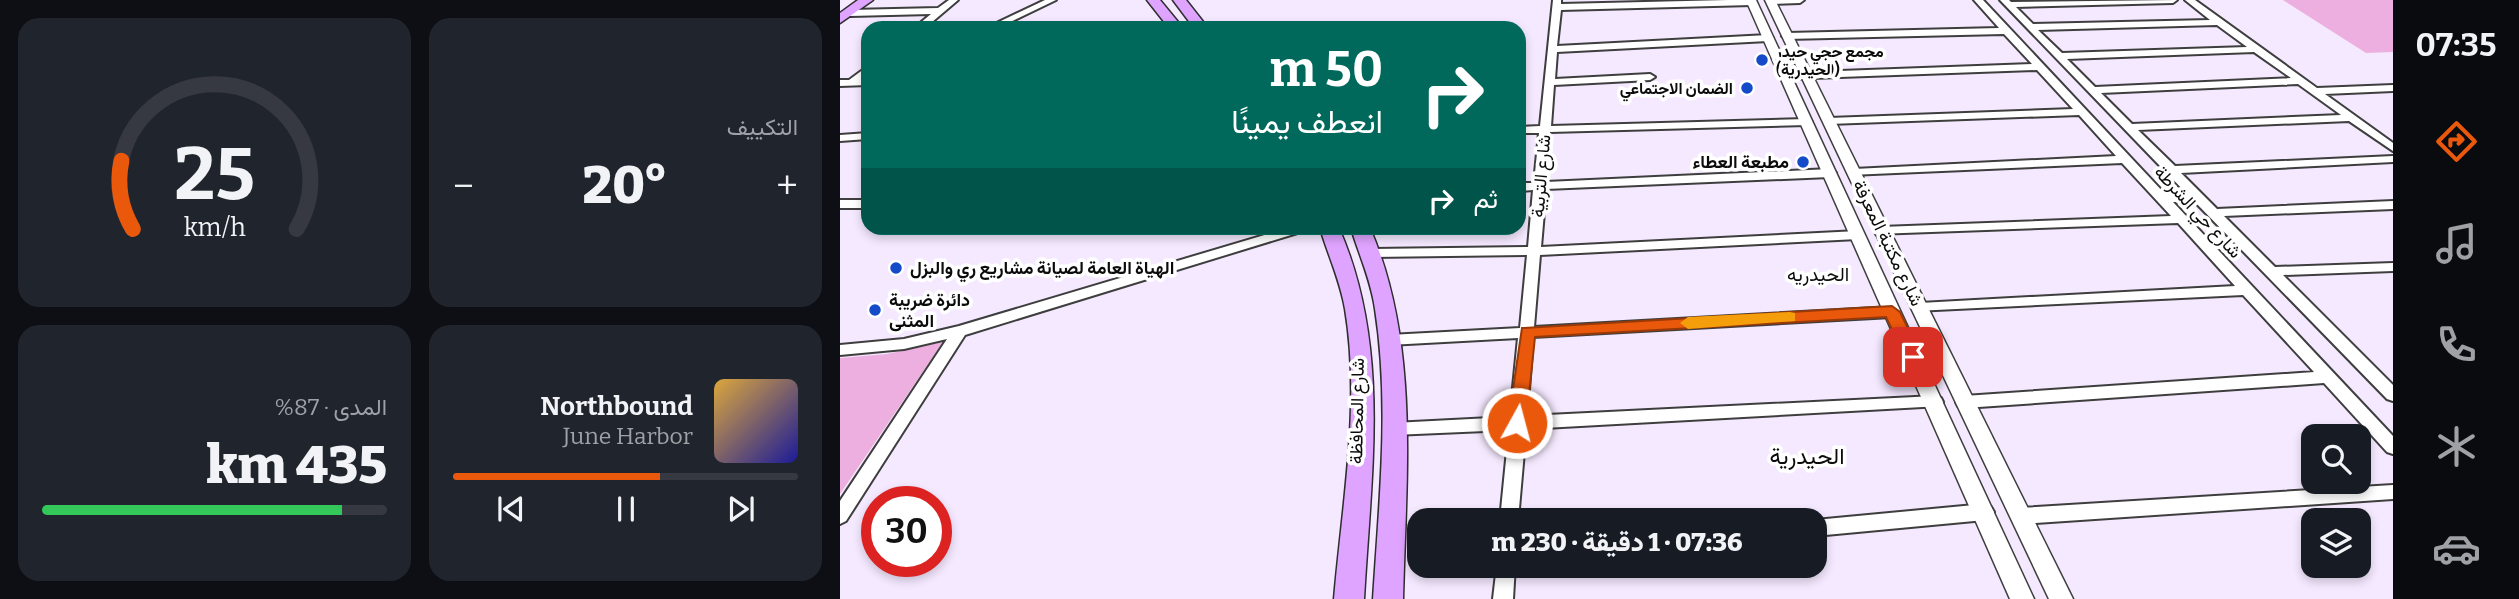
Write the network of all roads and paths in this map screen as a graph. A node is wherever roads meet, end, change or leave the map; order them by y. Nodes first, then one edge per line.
1 (867, 0) edge
2 (954, 0) edge
3 (1052, 0) edge
4 (1153, 0) edge
5 (1167, 0) edge
6 (1179, 0) edge
7 (1190, 0) edge
8 (1800, 0) edge
9 (1978, 0) edge
10 (2173, 0) edge
11 (2189, 0) edge
12 (1761, 1) edge
13 (1671, 2) edge
14 (2007, 3) edge
15 (1556, 4) edge
16 (845, 8) edge
17 (939, 11) junction
18 (927, 21) edge
19 (1006, 21) edge
20 (1170, 21) edge
21 (1184, 21) edge
22 (1196, 21) edge
23 (1206, 21) edge
24 (2219, 22) junction
25 (2030, 27) junction
26 (2008, 31) junction
27 (1787, 36) junction
28 (1768, 38) junction
29 (1554, 48) junction
30 (2258, 49) junction
31 (2059, 56) junction
32 (2041, 67) junction
33 (1806, 75) junction
34 (1785, 76) junction
35 (1650, 78) dead end
36 (2301, 81) junction
37 (1549, 82) junction
38 (2393, 88) edge
39 (2092, 90) junction
40 (2314, 90) junction
41 (2082, 112) junction
42 (2353, 118) junction
43 (1829, 121) junction
44 (1807, 122) junction
45 (2129, 127) junction
46 (1526, 130) edge
47 (1546, 130) junction
48 (861, 136) edge
49 (840, 138) edge
50 (2393, 148) edge
51 (2126, 159) junction
52 (2393, 159) edge
53 (2171, 170) junction
54 (1830, 173) junction
55 (1854, 173) junction
56 (1540, 186) junction
57 (1526, 187) edge
58 (2198, 198) junction
59 (2163, 199) junction
60 (840, 204) edge
61 (861, 204) edge
62 (2393, 205) edge
63 (2213, 213) junction
64 (2181, 219) junction
65 (1881, 231) junction
66 (1277, 235) edge
67 (1332, 235) edge
68 (1364, 235) edge
69 (1858, 235) junction
70 (1535, 251) junction
71 (1373, 253) junction
72 (2393, 267) edge
73 (2272, 271) junction
74 (2247, 290) junction
75 (1920, 308) junction
76 (1892, 312) junction
77 (960, 331) junction
78 (1528, 332) junction
79 (1389, 340) junction
80 (840, 350) edge
81 (2329, 377) junction
82 (2393, 395) edge
83 (1935, 402) junction
84 (1964, 402) junction
85 (1517, 423) junction
86 (2393, 426) edge
87 (2375, 427) junction
88 (1393, 429) junction
89 (2393, 447) edge
90 (2393, 492) edge
91 (1510, 508) edge
92 (1985, 512) junction
93 (840, 516) edge
94 (2020, 516) junction
95 (1827, 527) edge
96 (1505, 578) edge
97 (1349, 599) edge
98 (1388, 599) edge
99 (1503, 599) edge
100 (2022, 599) edge
101 (2061, 599) edge

1 - 16 main road
2 - 17 street
3 - 19 street
4 - 20 main road
5 - 21 main road
6 - 22 main road
7 - 23 main road
8 - 12 street
9 - 26 street, شارع حي الشرطة
10 - 14 street
11 - 24 street
12 - 13 street
12 - 27 street, شارع مكتبة المعرفة
12 - 28 street, شارع مكتبة المعرفة
13 - 15 street
14 - 25 street, شارع حي الشرطة
15 - 29 street, شارع التربية
16 - 17 street
17 - 18 street
24 - 25 street
24 - 30 street
25 - 31 street, شارع حي الشرطة
26 - 27 street
26 - 32 street, شارع حي الشرطة
27 - 33 street, شارع مكتبة المعرفة
28 - 29 street
28 - 34 street, شارع مكتبة المعرفة
29 - 37 street, شارع التربية
30 - 31 street
30 - 36 street
31 - 39 street, شارع حي الشرطة
32 - 33 street
32 - 41 street, شارع حي الشرطة
33 - 34 street
33 - 43 street, شارع مكتبة المعرفة
34 - 44 street, شارع مكتبة المعرفة
35 - 37 street
36 - 39 street
36 - 40 street
37 - 47 street, شارع التربية
38 - 40 street
39 - 45 street, شارع حي الشرطة
40 - 42 street
41 - 43 street
41 - 51 street, شارع حي الشرطة
42 - 45 street
42 - 50 street
43 - 55 street, شارع مكتبة المعرفة
44 - 47 street
44 - 54 street, شارع مكتبة المعرفة
45 - 53 street, شارع حي الشرطة
46 - 47 street
47 - 56 street, شارع التربية
48 - 49 street
51 - 55 street
51 - 59 street, شارع حي الشرطة
52 - 53 street
53 - 58 street, شارع حي الشرطة
54 - 56 street
54 - 69 street, شارع مكتبة المعرفة
55 - 65 street, شارع مكتبة المعرفة
56 - 57 street
56 - 70 street, شارع التربية
58 - 59 street
58 - 63 street, شارع حي الشرطة
59 - 64 street, شارع حي الشرطة
60 - 61 street
62 - 63 street
63 - 73 street, شارع حي الشرطة
64 - 65 street
64 - 74 street, شارع حي الشرطة
65 - 75 street, شارع مكتبة المعرفة
66 - 77 street
67 - 97 main road, شارع المحافظة
68 - 71 main road, شارع المحافظة
69 - 70 street
69 - 76 street, شارع مكتبة المعرفة
70 - 71 street
70 - 78 street, شارع التربية
71 - 79 main road, شارع المحافظة
72 - 73 street
73 - 82 street, شارع حي الشرطة
74 - 75 street
74 - 81 street, شارع حي الشرطة
75 - 84 street, شارع مكتبة المعرفة
76 - 78 street
76 - 83 street, شارع مكتبة المعرفة
77 - 80 street
77 - 93 street
78 - 79 street
78 - 85 street, شارع التربية
79 - 88 main road, شارع المحافظة
81 - 84 street
81 - 87 street, شارع حي الشرطة
83 - 85 street
83 - 92 street, شارع مكتبة المعرفة
84 - 94 street, شارع مكتبة المعرفة
85 - 88 street
85 - 91 street, شارع التربية
86 - 87 street
87 - 89 street, شارع حي الشرطة
88 - 98 main road, شارع المحافظة
90 - 94 street
92 - 95 street
92 - 100 street, شارع مكتبة المعرفة
94 - 101 street, شارع مكتبة المعرفة
96 - 99 street

